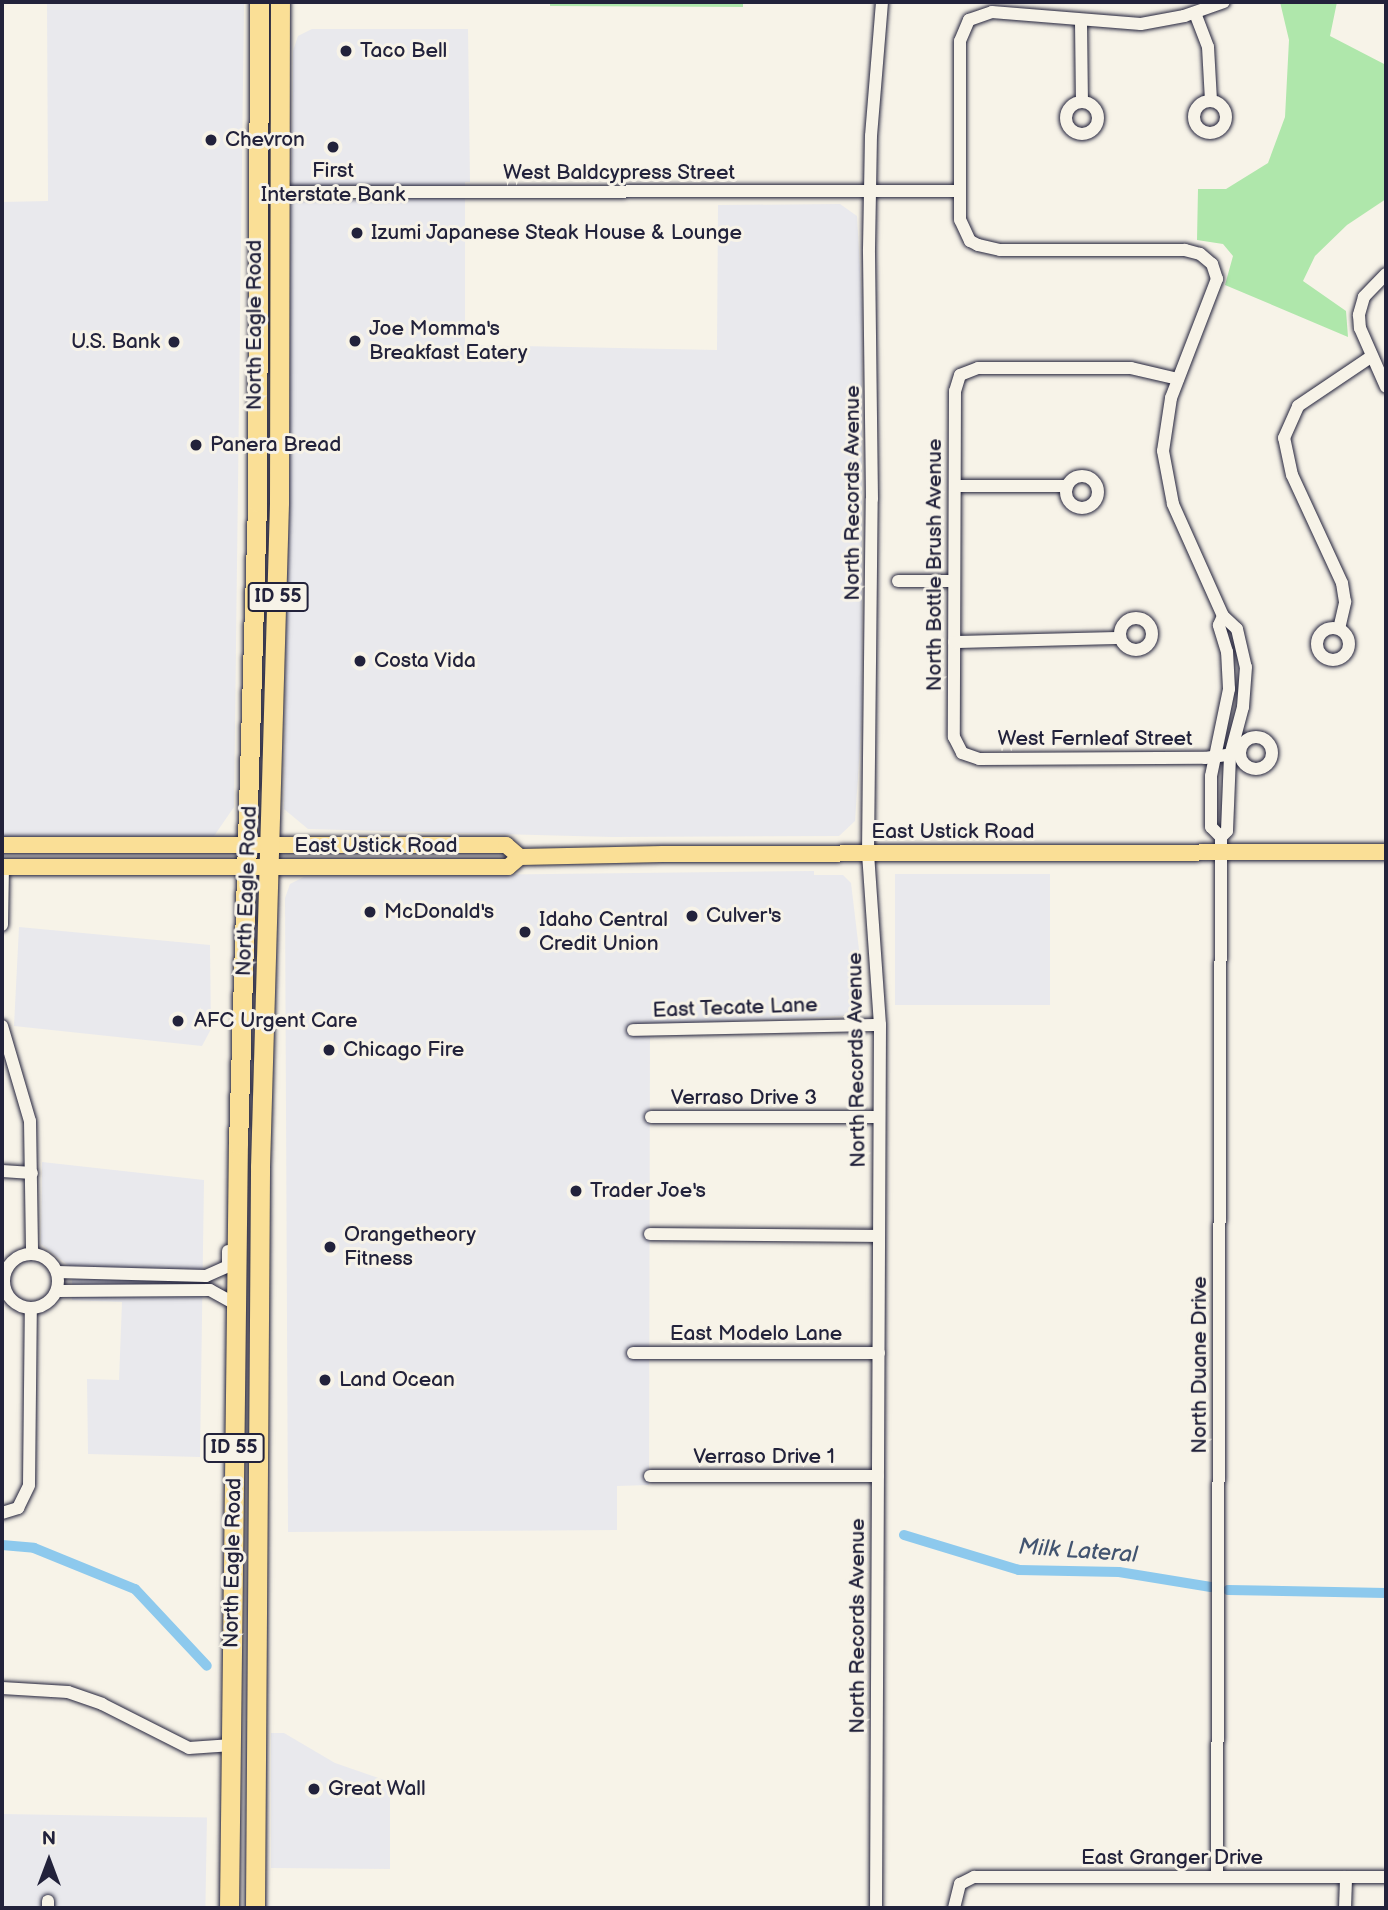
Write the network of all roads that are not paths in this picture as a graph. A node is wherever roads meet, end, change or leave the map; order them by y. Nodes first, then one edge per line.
1 (261, 2) edge
2 (280, 2) edge
3 (881, 2) edge
4 (1224, 2) edge
5 (1195, 13) junction
6 (1082, 22) junction
7 (1211, 101) dead end
8 (1082, 102) dead end
9 (870, 191) junction
10 (960, 191) junction
11 (257, 192) junction
12 (277, 192) junction
13 (1386, 275) edge
14 (1372, 356) junction
15 (276, 359) junction
16 (1178, 379) junction
17 (1386, 387) edge
18 (955, 486) junction
19 (1068, 486) dead end
20 (898, 581) dead end
21 (954, 581) junction
22 (1223, 617) junction
23 (1339, 629) dead end
24 (1120, 638) dead end
25 (954, 642) junction
26 (962, 753) joint
27 (1234, 754) junction
28 (1215, 757) junction
29 (247, 844) junction
30 (272, 844) junction
31 (2, 845) edge
32 (1221, 845) junction
33 (1386, 852) edge
34 (868, 853) junction
35 (520, 857) junction
36 (2, 867) edge
37 (246, 868) junction
38 (271, 868) junction
39 (2, 925) edge
40 (880, 1025) junction
41 (2, 1026) edge
42 (633, 1030) dead end
43 (651, 1117) dead end
44 (879, 1117) junction
45 (237, 1144) junction
46 (2, 1171) edge
47 (32, 1173) junction
48 (650, 1234) dead end
49 (879, 1236) junction
50 (32, 1254) junction
51 (57, 1272) junction
52 (57, 1291) junction
53 (238, 1306) junction
54 (31, 1308) junction
55 (633, 1353) dead end
56 (878, 1353) junction
57 (257, 1391) junction
58 (235, 1407) junction
59 (650, 1476) dead end
60 (878, 1476) junction
61 (2, 1513) edge
62 (254, 1565) junction
63 (2, 1688) edge
64 (232, 1745) junction
65 (1217, 1877) junction
66 (1346, 1877) junction
67 (1386, 1877) edge
68 (229, 1908) edge
69 (255, 1908) edge
70 (876, 1908) edge
71 (954, 1908) edge
72 (1345, 1908) edge

1 - 11 highway, North Eagle Road / ID 55
1 - 12 highway
2 - 12 highway, North Eagle Road / ID 55
3 - 9 street, North Records Avenue
4 - 5 street
5 - 6 street
5 - 7 street
6 - 8 street
6 - 10 street
9 - 10 street, West Baldcypress Street
9 - 12 street, West Baldcypress Street
9 - 34 street, North Records Avenue
10 - 16 street
11 - 15 highway
11 - 29 highway, North Eagle Road / ID 55
12 - 15 highway, North Eagle Road / ID 55
13 - 14 street
14 - 17 street
14 - 23 street
15 - 30 highway, North Eagle Road / ID 55
16 - 18 street, North Bottle Brush Avenue
16 - 22 street
18 - 19 street
18 - 21 street, North Bottle Brush Avenue
20 - 21 street
21 - 25 street, North Bottle Brush Avenue
22 - 27 street
22 - 28 street
24 - 25 street
25 - 26 street, North Bottle Brush Avenue
26 - 28 street, West Fernleaf Street
27 - 28 street, West Fernleaf Street
27 - 32 street
28 - 32 street
29 - 30 main road, East Ustick Road
29 - 31 main road
29 - 37 highway, North Eagle Road / ID 55
30 - 35 main road, East Ustick Road
30 - 38 highway, North Eagle Road / ID 55
32 - 33 main road, East Ustick Road
32 - 34 main road, East Ustick Road
32 - 65 street, North Duane Drive
34 - 35 main road, East Ustick Road
34 - 40 street, North Records Avenue
35 - 38 main road, East Ustick Road
36 - 37 main road
36 - 39 street
37 - 38 main road, East Ustick Road
37 - 45 highway, North Eagle Road / ID 55
38 - 57 highway, North Eagle Road / ID 55
40 - 42 street, East Tecate Lane
40 - 44 street, North Records Avenue
41 - 47 street
43 - 44 street, Verraso Drive 3
44 - 49 street, North Records Avenue
45 - 51 street
45 - 53 highway, North Eagle Road / ID 55
46 - 47 street
47 - 50 street
48 - 49 street
49 - 56 street, North Records Avenue
50 - 51 street
50 - 54 street
51 - 52 street
52 - 53 street
52 - 54 street
53 - 57 highway
53 - 58 highway, North Eagle Road / ID 55
54 - 61 street
55 - 56 street, East Modelo Lane
56 - 60 street, North Records Avenue
57 - 62 highway, North Eagle Road / ID 55
58 - 62 highway
58 - 64 highway, North Eagle Road / ID 55
59 - 60 street, Verraso Drive 1
60 - 70 street, North Records Avenue
62 - 69 highway, North Eagle Road / ID 55
63 - 64 street
64 - 68 highway, North Eagle Road / ID 55
65 - 66 street, East Granger Drive
65 - 71 street, East Granger Drive
66 - 67 street, East Granger Drive
66 - 72 street

